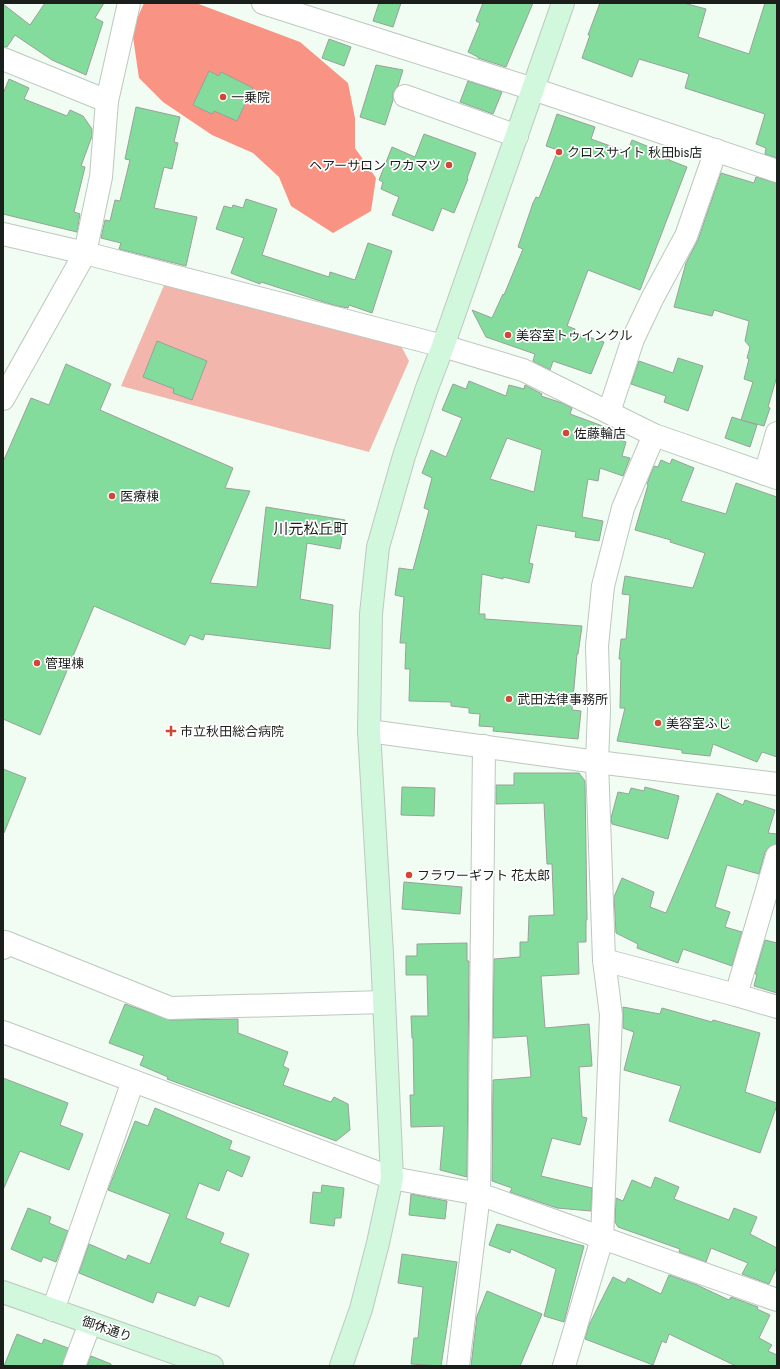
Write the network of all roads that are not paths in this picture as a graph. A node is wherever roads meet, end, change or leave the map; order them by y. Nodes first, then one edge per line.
1 (129, 3) edge
2 (263, 3) edge
3 (563, 3) edge
4 (3, 60) edge
5 (533, 88) junction
6 (405, 96) dead end
7 (107, 101) junction
8 (517, 136) junction
9 (716, 150) junction
10 (777, 171) edge
11 (3, 234) edge
12 (85, 253) junction
13 (443, 346) junction
14 (3, 399) edge
15 (609, 412) junction
16 (777, 433) edge
17 (654, 435) junction
18 (771, 476) edge
19 (369, 731) junction
20 (484, 746) junction
21 (597, 762) junction
22 (777, 784) edge
23 (777, 856) edge
24 (3, 948) edge
25 (604, 960) junction
26 (736, 995) junction
27 (384, 1002) junction
28 (777, 1008) edge
29 (3, 1032) edge
30 (133, 1081) junction
31 (392, 1178) junction
32 (479, 1194) junction
33 (602, 1239) junction
34 (3, 1292) edge
35 (777, 1300) edge
36 (53, 1310) junction
37 (90, 1323) junction
38 (74, 1366) edge
39 (212, 1366) edge
40 (341, 1366) edge
41 (458, 1366) edge
42 (564, 1366) edge

1 - 7 street
2 - 5 street
3 - 5 street
4 - 7 street
5 - 8 street
5 - 9 street
6 - 8 street
7 - 12 street
8 - 13 street
9 - 10 street
9 - 15 street
11 - 12 street
12 - 13 street
12 - 14 street
13 - 15 street
13 - 19 street
15 - 17 street
16 - 18 street
17 - 18 street
17 - 21 street
19 - 20 street
19 - 27 street
20 - 21 street
20 - 32 street
21 - 22 street
21 - 25 street
23 - 26 street
24 - 27 street
25 - 26 street
25 - 33 street
26 - 28 street
27 - 31 street
29 - 30 street
30 - 31 street
30 - 36 street
31 - 32 street
31 - 40 street
32 - 33 street
32 - 41 street
33 - 35 street
33 - 42 street
34 - 36 street, 御休通り
36 - 37 street, 御休通り
37 - 38 street
37 - 39 street, 御休通り

